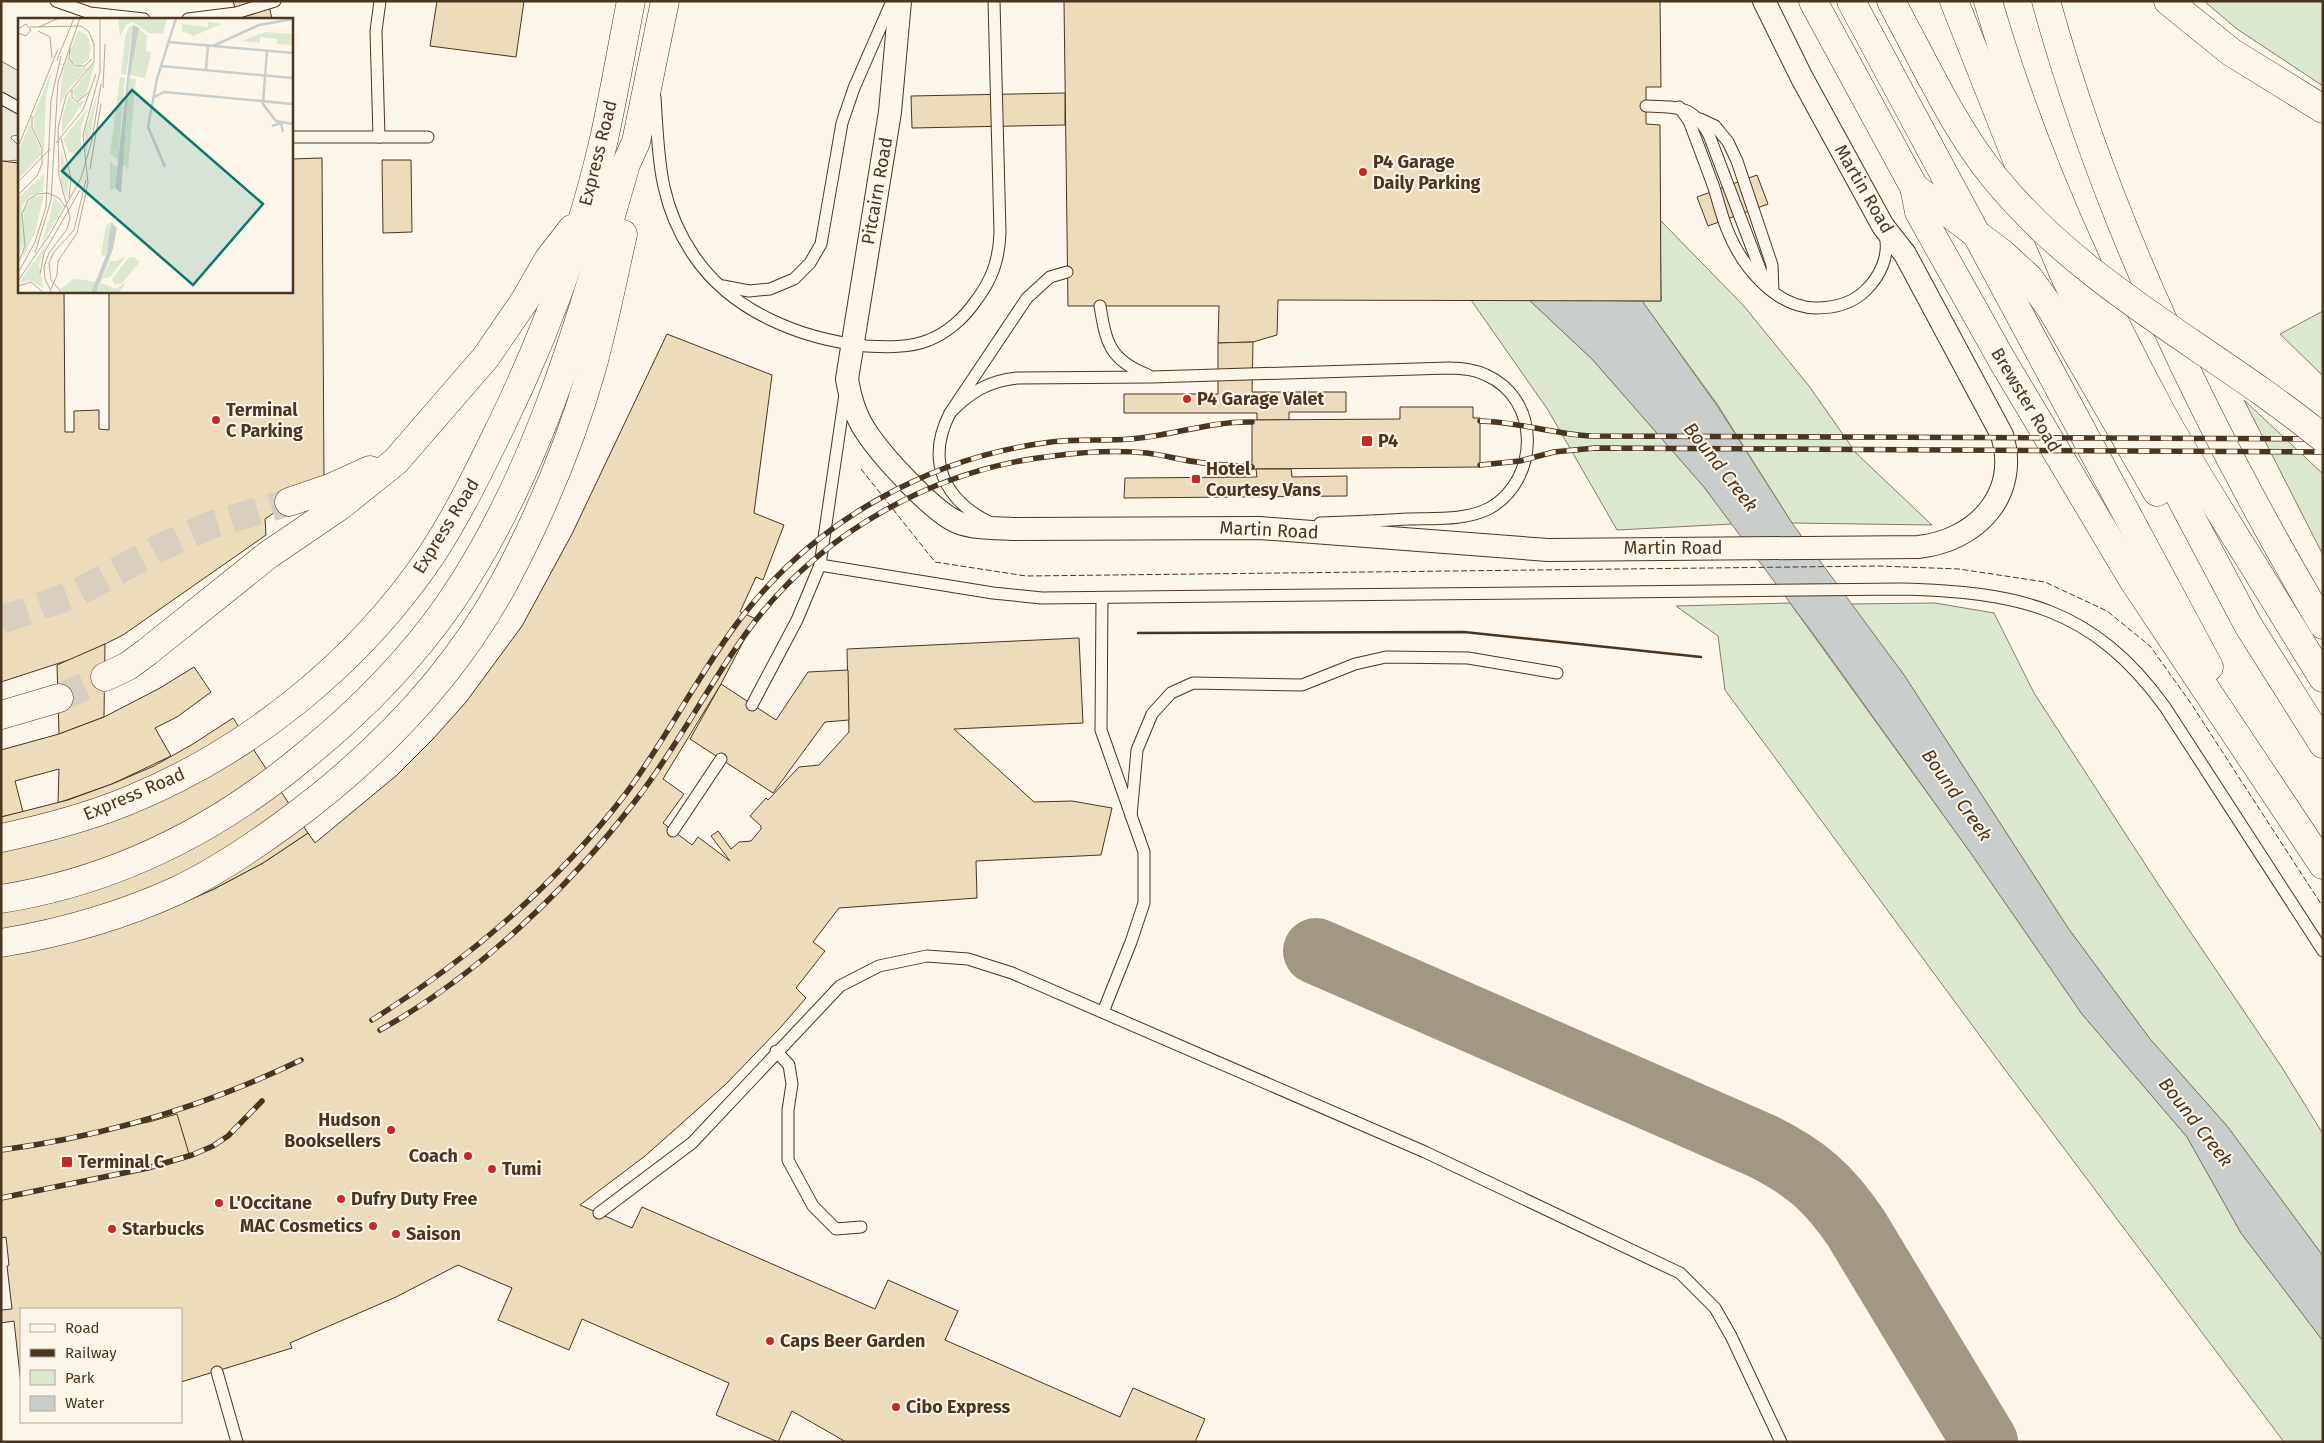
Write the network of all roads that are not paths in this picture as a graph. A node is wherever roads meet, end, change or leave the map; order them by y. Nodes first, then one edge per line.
1 (56, 1) edge
2 (275, 1) edge
3 (380, 1) edge
4 (631, 1) edge
5 (665, 1) edge
6 (892, 1) edge
7 (900, 1) edge
8 (994, 1) edge
9 (1764, 1) edge
10 (1813, 1) edge
11 (1851, 1) edge
12 (1954, 1) edge
13 (1988, 1) edge
14 (2046, 1) edge
15 (2168, 1) edge
16 (1896, 11) edge
17 (135, 18) edge
18 (196, 18) edge
19 (653, 64) junction
20 (1, 98) edge
21 (1646, 106) dead end
22 (18, 107) edge
23 (1679, 108) junction
24 (2323, 109) edge
25 (1697, 117) junction
26 (292, 137) edge
27 (379, 137) junction
28 (428, 137) dead end
29 (636, 142) junction
30 (1914, 187) junction
31 (583, 216) junction
32 (1883, 226) junction
33 (1975, 232) junction
34 (1067, 272) dead end
35 (718, 284) junction
36 (1772, 291) junction
37 (1100, 306) dead end
38 (851, 344) junction
39 (1152, 377) junction
40 (847, 379) junction
41 (950, 413) junction
42 (424, 427) junction
43 (2323, 438) edge
44 (289, 502) tunnel mouth
45 (1221, 527) junction
46 (1014, 529) junction
47 (820, 565) junction
48 (1102, 598) junction
49 (2248, 625) junction
50 (2323, 625) edge
51 (1557, 673) dead end
52 (104, 677) tunnel mouth
53 (2323, 678) edge
54 (59, 698) tunnel mouth
55 (752, 705) dead end
56 (1, 716) edge
57 (2323, 744) edge
58 (721, 759) dead end
59 (2269, 783) junction
60 (1131, 816) junction
61 (673, 831) dead end
62 (1, 838) edge
63 (2323, 865) edge
64 (1, 899) edge
65 (1, 943) edge
66 (2323, 951) edge
67 (1102, 1012) junction
68 (776, 1051) junction
69 (600, 1214) dead end
70 (860, 1226) dead end
71 (217, 1372) dead end
72 (236, 1442) edge
73 (1781, 1442) edge

1 - 17 lane
2 - 18 lane
3 - 27 lane
4 - 31 main road, Express Road
5 - 19 main road
6 - 35 lane
7 - 38 street, Pitcairn Road
8 - 38 lane
9 - 32 street, Martin Road
10 - 30 main road, Brewster Road
11 - 33 main road, Brewster Road
12 - 49 main road
13 - 53 main road
14 - 50 main road
15 - 24 main road
16 - 43 main road, bridge
19 - 29 main road
19 - 35 lane
20 - 22 lane
21 - 23 lane
23 - 25 lane
23 - 36 lane
25 - 36 lane
25 - 36 lane
26 - 27 lane
27 - 28 lane
29 - 64 main road
29 - 65 main road
30 - 33 main road
30 - 59 main road, Brewster Road
31 - 42 main road
31 - 62 main road, Express Road
32 - 36 lane
32 - 45 street, Martin Road
33 - 49 main road
33 - 59 main road, Brewster Road
34 - 41 lane
35 - 38 lane
37 - 39 lane
38 - 40 street, Pitcairn Road
39 - 41 lane
39 - 45 lane
40 - 46 street, Martin Road
40 - 47 lane
41 - 46 lane
42 - 44 main road
42 - 52 main road
45 - 46 street, Martin Road
47 - 48 lane
47 - 55 lane
48 - 60 lane
48 - 66 lane
49 - 57 main road
51 - 60 lane
54 - 56 main road
58 - 61 lane
59 - 63 main road, Brewster Road
60 - 67 lane
67 - 68 lane
67 - 73 lane
68 - 69 lane
68 - 70 lane
71 - 72 lane

